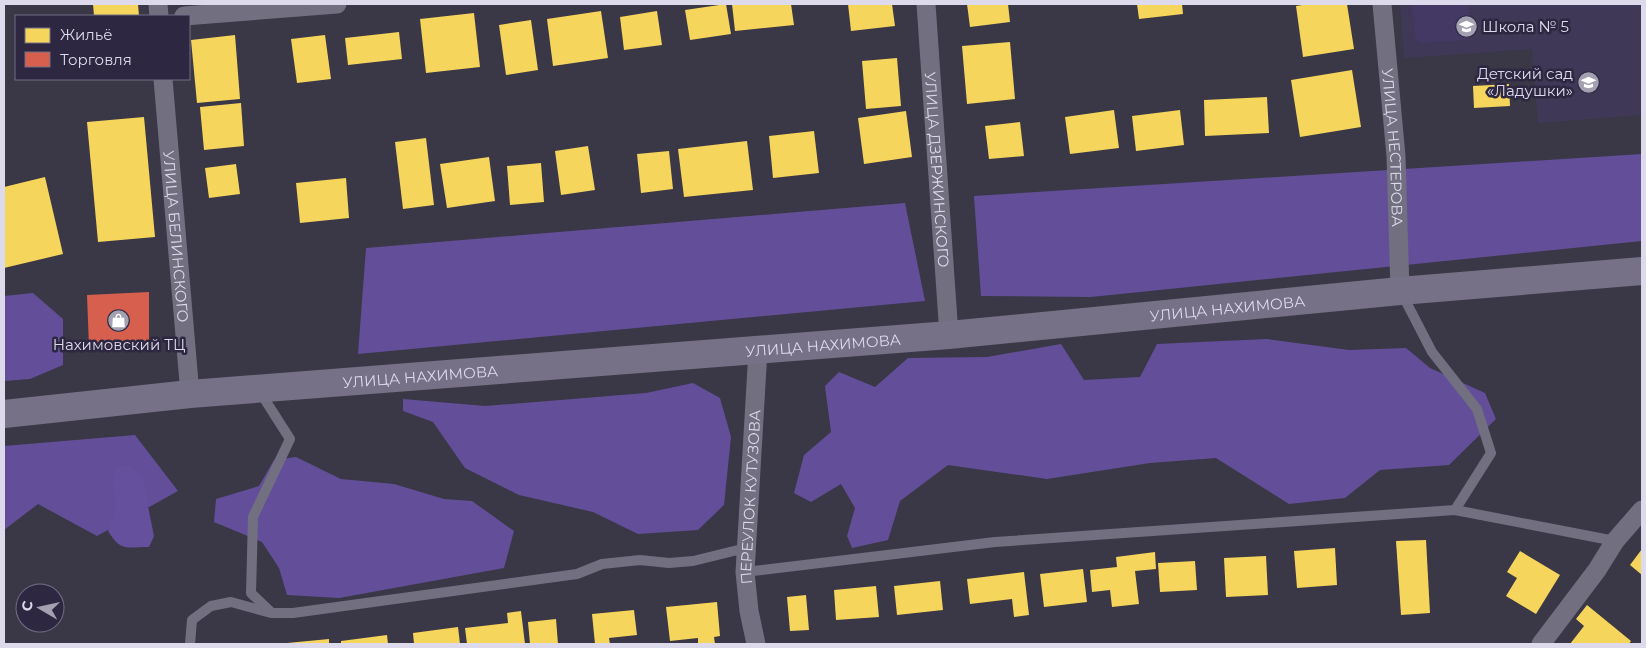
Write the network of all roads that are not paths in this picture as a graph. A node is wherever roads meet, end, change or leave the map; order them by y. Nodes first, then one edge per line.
1 (336, 4) edge
2 (926, 4) edge
3 (1382, 4) edge
4 (190, 16) edge
5 (163, 80) edge
6 (1642, 271) edge
7 (1400, 291) junction
8 (949, 335) junction
9 (758, 350) junction
10 (258, 389) junction
11 (190, 394) junction
12 (4, 414) edge
13 (1455, 510) junction
14 (1642, 510) edge
15 (1615, 541) junction
16 (746, 548) junction
17 (746, 572) junction
18 (272, 613) junction
19 (190, 644) edge
20 (756, 644) edge
21 (1541, 644) edge

1 - 4 street
2 - 8 street, УЛИЦА ДЗЕРЖИНСКОГО
3 - 7 street, УЛИЦА НЕСТЕРОВА
5 - 11 street, УЛИЦА БЕЛИНСКОГО
6 - 7 main road, УЛИЦА НАХИМОВА
7 - 8 main road, УЛИЦА НАХИМОВА
7 - 13 lane
8 - 9 main road, УЛИЦА НАХИМОВА
9 - 10 main road, УЛИЦА НАХИМОВА
9 - 16 street, ПЕРЕУЛОК КУТУЗОВА
10 - 11 main road, УЛИЦА НАХИМОВА
10 - 18 lane
11 - 12 main road, УЛИЦА НАХИМОВА
13 - 15 lane
13 - 17 lane
14 - 15 street
15 - 21 street
16 - 17 street, ПЕРЕУЛОК КУТУЗОВА
16 - 18 lane
17 - 20 street, ПЕРЕУЛОК КУТУЗОВА
18 - 19 lane

